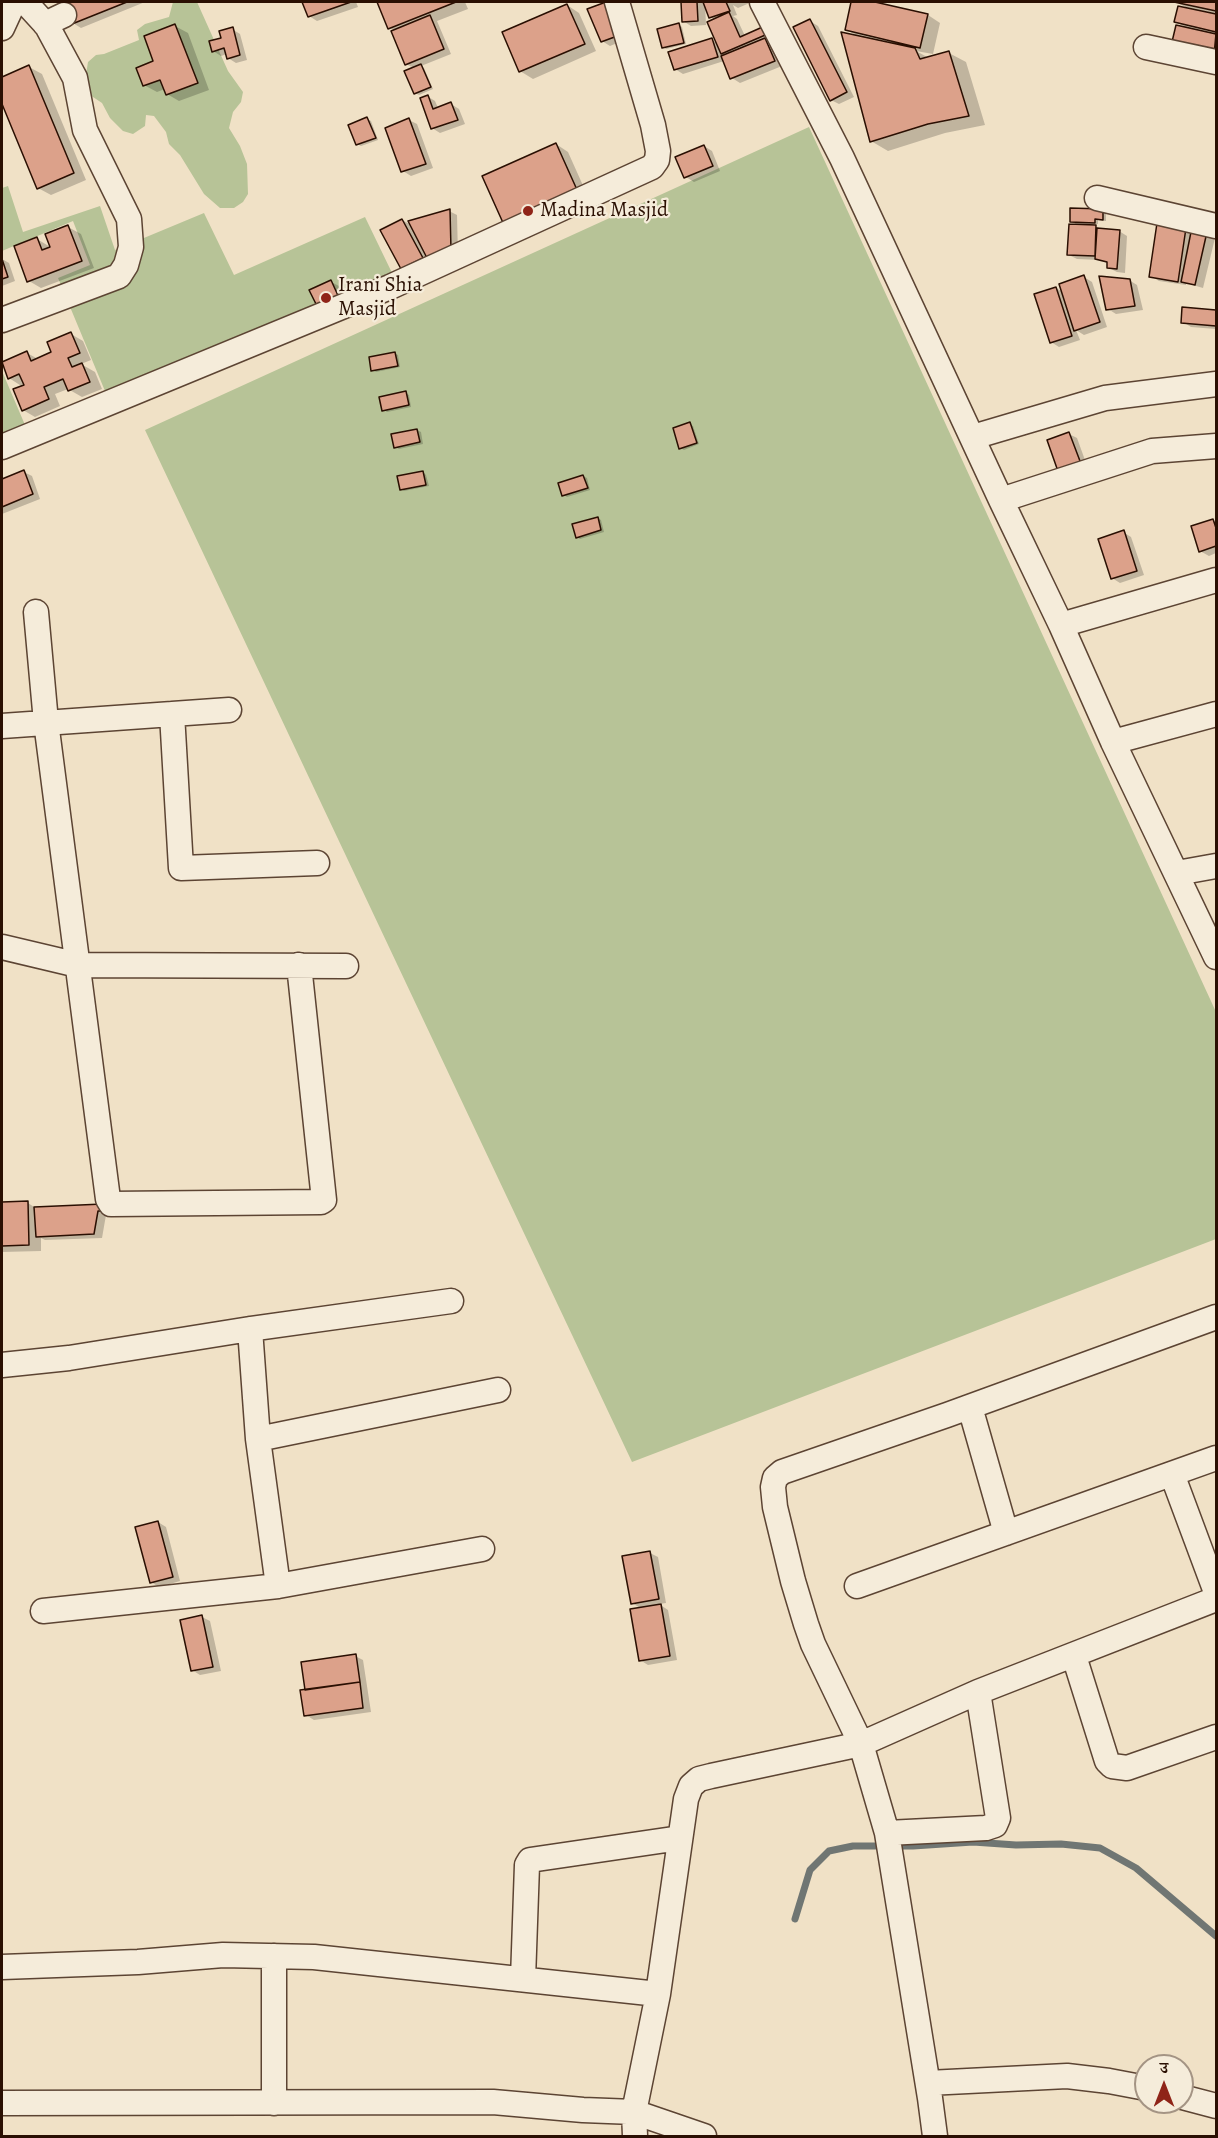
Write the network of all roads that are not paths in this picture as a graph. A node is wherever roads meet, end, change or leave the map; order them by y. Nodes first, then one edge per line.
1 (14, 2) edge
2 (25, 2) edge
3 (617, 2) edge
4 (762, 2) edge
5 (2, 28) edge
6 (1146, 47) dead end
7 (1216, 62) edge
8 (1097, 198) dead end
9 (1216, 226) edge
10 (2, 320) edge
11 (1216, 384) edge
12 (973, 437) junction
13 (1216, 446) edge
14 (2, 447) edge
15 (1001, 500) junction
16 (1216, 580) edge
17 (36, 612) dead end
18 (1061, 626) junction
19 (229, 710) dead end
20 (172, 714) junction
21 (1216, 714) edge
22 (46, 722) junction
23 (2, 726) edge
24 (1113, 742) junction
25 (317, 863) dead end
26 (1216, 866) edge
27 (1177, 873) junction
28 (2, 947) edge
29 (1216, 957) edge
30 (78, 965) junction
31 (299, 965) junction
32 (346, 966) dead end
33 (451, 1301) dead end
34 (1216, 1317) edge
35 (250, 1329) junction
36 (2, 1365) edge
37 (498, 1390) dead end
38 (970, 1407) junction
39 (258, 1439) junction
40 (1216, 1458) edge
41 (1172, 1474) junction
42 (1006, 1533) junction
43 (483, 1549) dead end
44 (278, 1586) junction
45 (857, 1586) dead end
46 (1216, 1592) edge
47 (1216, 1599) edge
48 (43, 1611) dead end
49 (1074, 1656) junction
50 (978, 1692) junction
51 (1216, 1737) edge
52 (861, 1744) junction
53 (680, 1838) junction
54 (888, 1841) junction
55 (274, 1956) junction
56 (2, 1967) edge
57 (523, 1979) junction
58 (658, 1994) junction
59 (928, 2083) junction
60 (1134, 2086) edge
61 (1194, 2100) edge
62 (2, 2103) edge
63 (274, 2103) junction
64 (1216, 2106) edge
65 (634, 2112) junction
66 (635, 2136) edge
67 (704, 2136) edge
68 (935, 2136) edge

1 - 5 street
2 - 10 street
3 - 14 street
4 - 12 street
6 - 7 street
8 - 9 street
11 - 12 street
12 - 15 street
13 - 15 street
15 - 18 street
16 - 18 street
17 - 22 street
18 - 24 street
19 - 20 street
20 - 22 street
20 - 25 street
21 - 24 street
22 - 23 street
22 - 30 street
24 - 27 street
26 - 27 street
27 - 29 street
28 - 30 street
30 - 31 street
30 - 31 street
31 - 32 street
33 - 35 street
34 - 38 street
35 - 36 street
35 - 39 street
37 - 39 street
38 - 42 street
38 - 52 street
39 - 44 street
40 - 41 street
41 - 42 street
41 - 46 street
42 - 45 street
43 - 44 street
44 - 48 street
47 - 49 street
49 - 50 street
49 - 51 street
50 - 52 street
50 - 54 street
52 - 53 street
52 - 54 street
53 - 57 street
53 - 58 street
54 - 59 street
55 - 56 street
55 - 57 street
55 - 63 street
57 - 58 street
58 - 65 street
59 - 60 street
59 - 68 street
61 - 64 street
62 - 63 street
63 - 65 street
65 - 66 street
65 - 67 street

